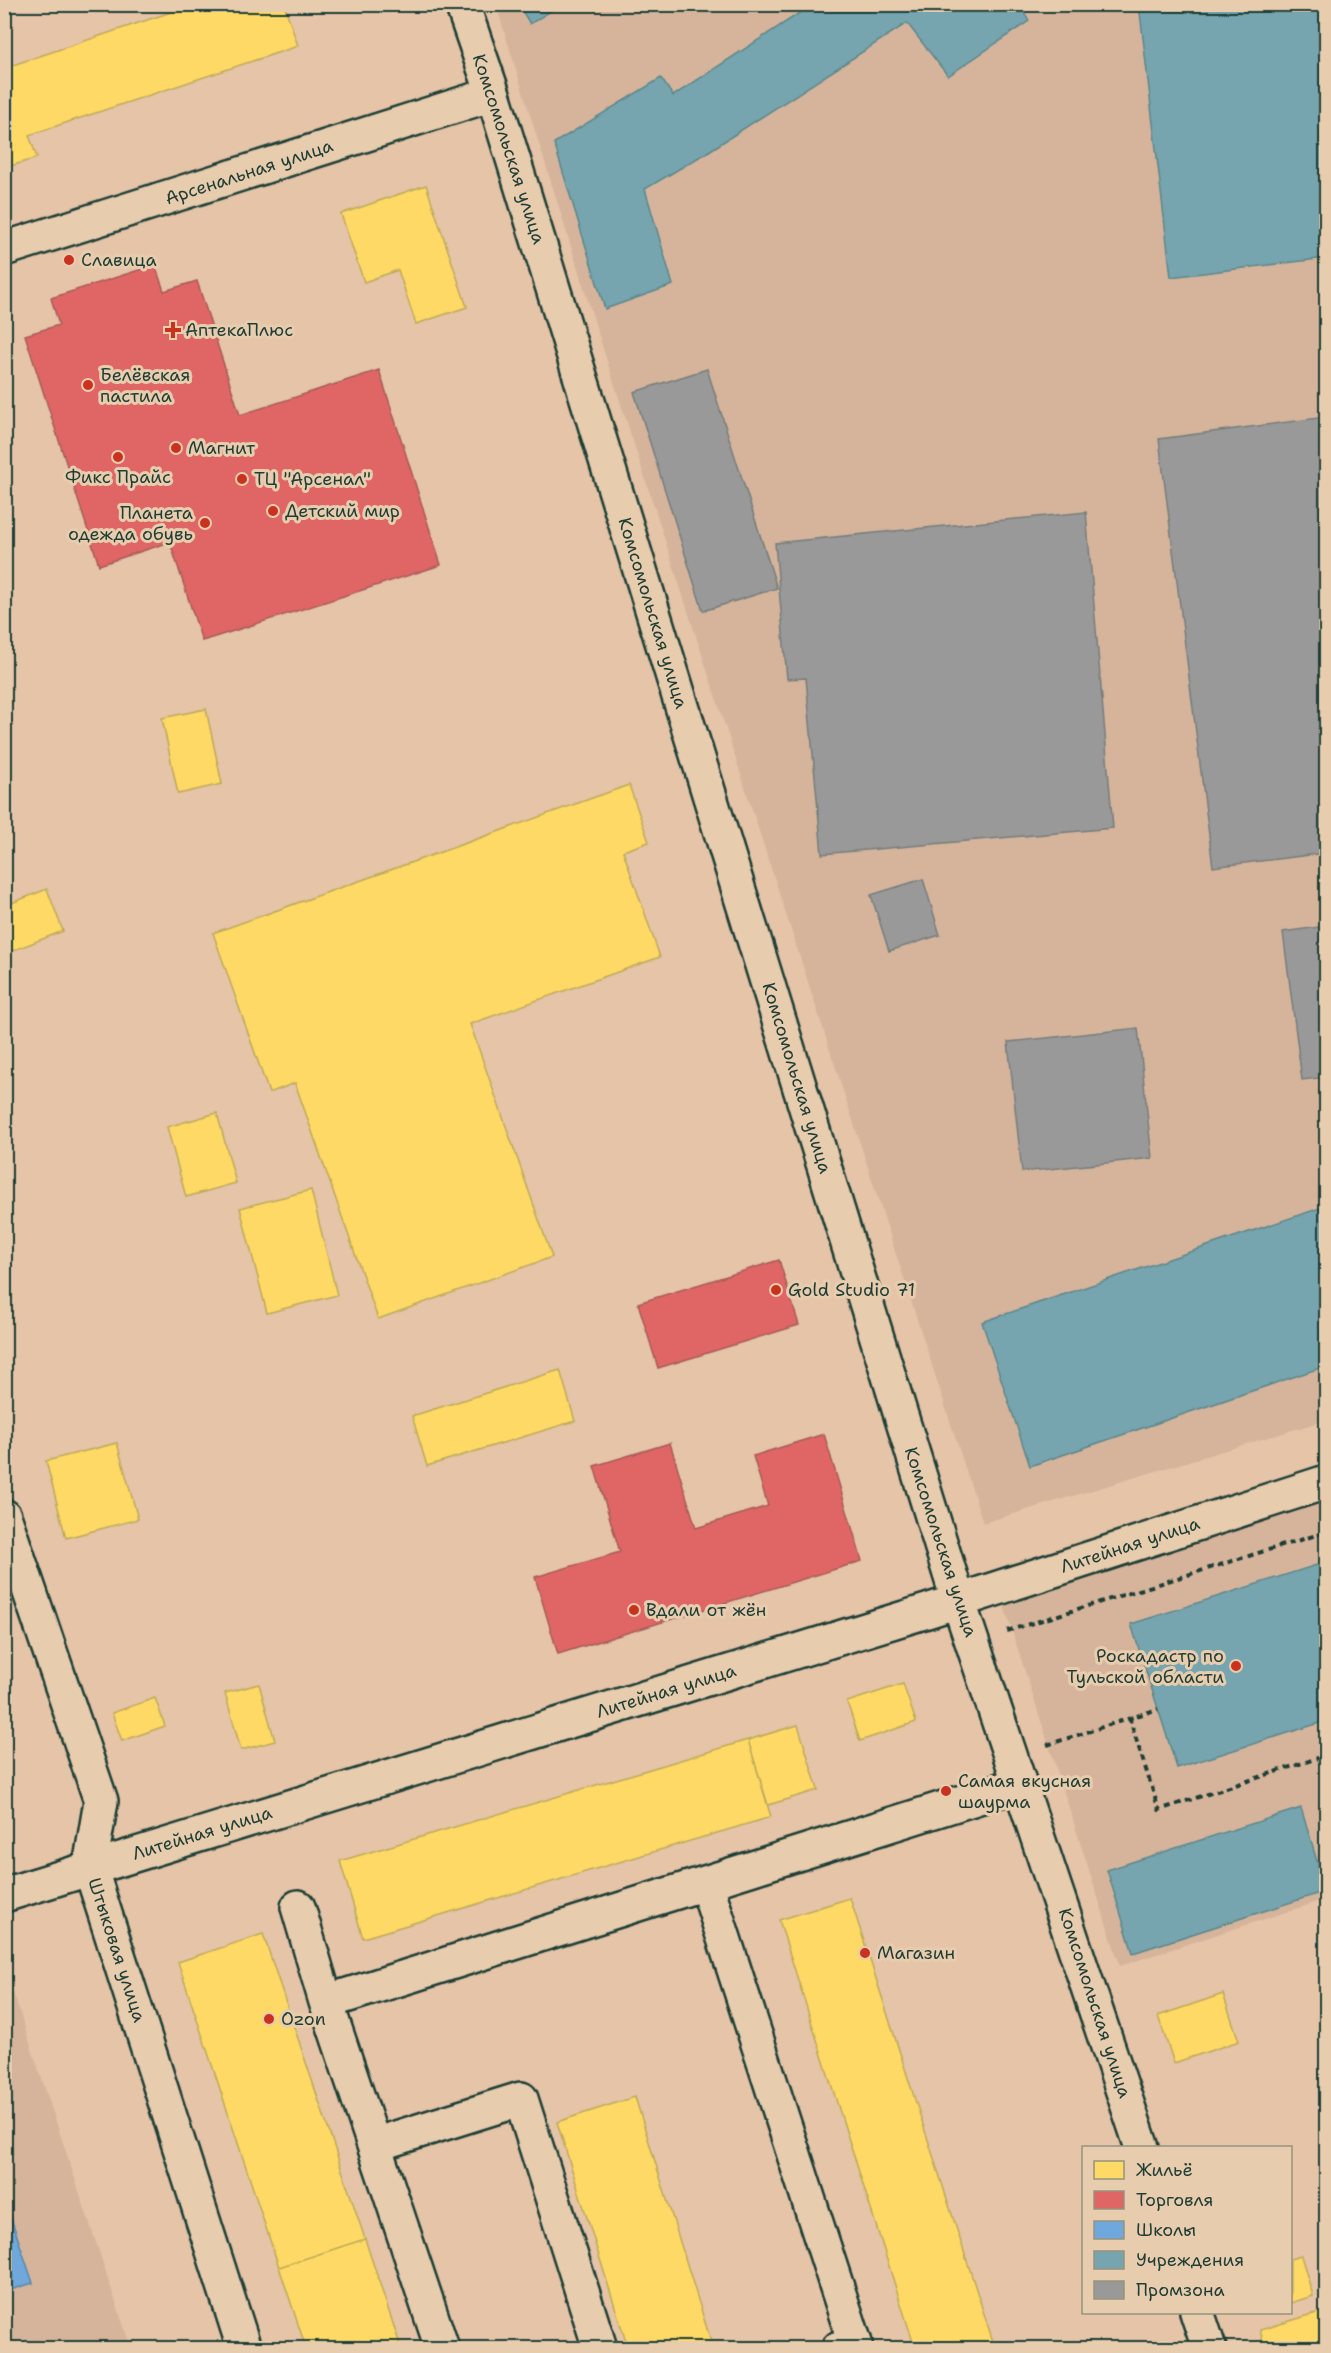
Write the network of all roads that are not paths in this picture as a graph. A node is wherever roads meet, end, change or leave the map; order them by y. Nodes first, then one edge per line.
1 (462, 4) edge
2 (492, 94) junction
3 (4, 249) edge
4 (1326, 1482) edge
5 (4, 1516) edge
6 (958, 1600) junction
7 (1020, 1784) junction
8 (90, 1867) junction
9 (706, 1883) junction
10 (4, 1895) edge
11 (298, 1907) dead end
12 (327, 2002) junction
13 (374, 2145) junction
14 (1141, 2146) edge
15 (1197, 2314) edge
16 (244, 2349) edge
17 (442, 2349) edge
18 (600, 2349) edge
19 (839, 2349) edge
20 (1209, 2349) edge

1 - 2 street, Комсомольская улица
2 - 3 street, Арсенальная улица
2 - 6 street, Комсомольская улица
4 - 6 street, Литейная улица
5 - 8 street, Штыковая улица
6 - 7 street, Комсомольская улица
6 - 8 street, Литейная улица
7 - 9 street
7 - 14 street, Комсомольская улица
8 - 10 street, Литейная улица
8 - 16 street, Штыковая улица
9 - 12 street
9 - 19 street
11 - 12 street
12 - 13 street
13 - 17 street
13 - 18 street
15 - 20 street

